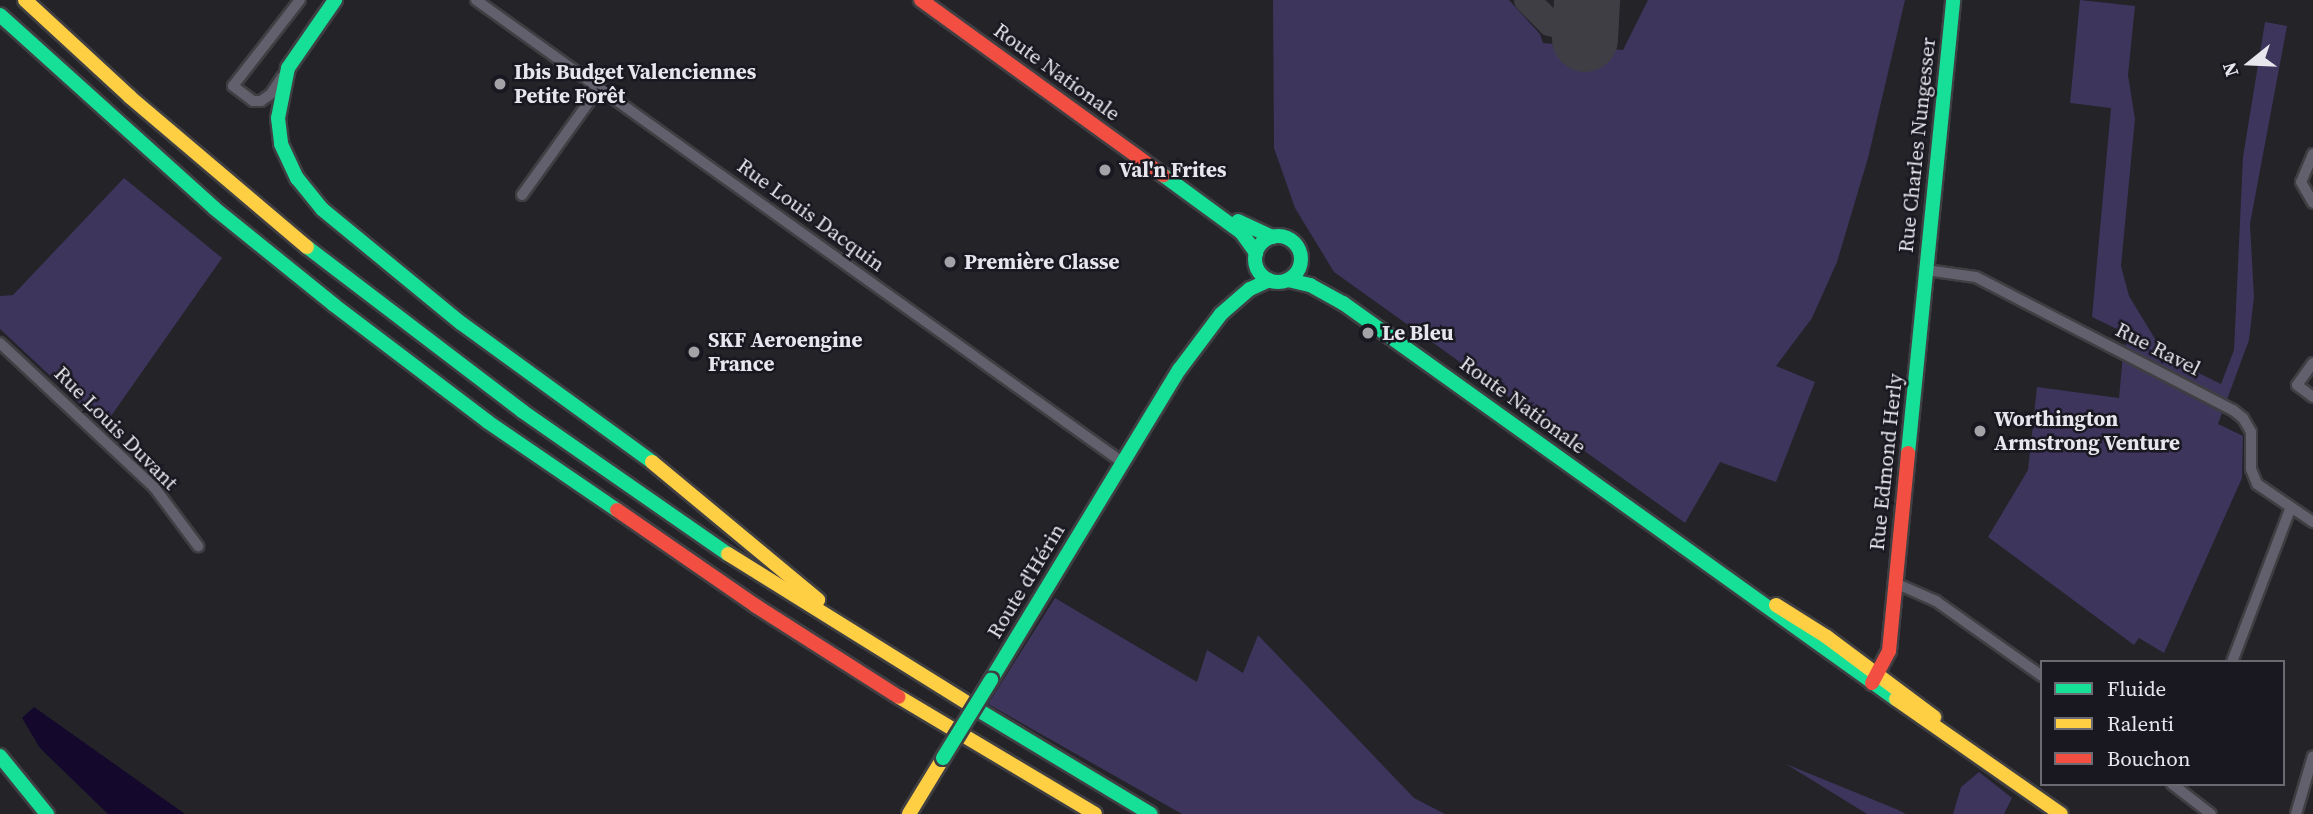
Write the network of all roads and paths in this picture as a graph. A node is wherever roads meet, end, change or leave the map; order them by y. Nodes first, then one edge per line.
1 (25, 0) edge
2 (300, 0) edge
3 (335, 0) edge
4 (477, 0) edge
5 (920, 0) edge
6 (1953, 0) edge
7 (0, 15) edge
8 (288, 68) junction
9 (599, 88) junction
10 (1134, 153) junction
11 (2313, 154) edge
12 (522, 195) dead end
13 (2313, 203) edge
14 (1272, 237) junction
15 (1256, 258) junction
16 (1301, 259) junction
17 (1926, 270) junction
18 (1269, 280) junction
19 (1288, 280) junction
20 (1923, 294) joint
21 (1343, 303) junction
22 (0, 343) edge
23 (2313, 363) edge
24 (1179, 370) junction
25 (2313, 397) edge
26 (1122, 462) junction
27 (2290, 509) junction
28 (2313, 522) edge
29 (198, 546) dead end
30 (1895, 583) junction
31 (2233, 660) edge
32 (904, 667) junction
33 (1870, 675) junction
34 (2040, 675) edge
35 (0, 756) edge
36 (2313, 756) edge
37 (2175, 786) edge
38 (47, 814) edge
39 (909, 814) edge
40 (1095, 814) edge
41 (1151, 814) edge
42 (2061, 814) edge
43 (2211, 814) edge
44 (2296, 814) edge

1 - 32 main road
2 - 8 street
3 - 8 main road
4 - 9 street, Rue Louis Dacquin
5 - 10 main road, Route Nationale
6 - 17 main road, Rue Charles Nungesser
7 - 40 main road
8 - 32 main road
9 - 12 street
9 - 26 street, Rue Louis Dacquin
10 - 14 main road, Route Nationale
10 - 15 main road, Route Nationale
11 - 13 street
14 - 15 main road
14 - 16 main road
15 - 18 main road
15 - 24 main road, Route d'Hérin
16 - 19 main road
16 - 21 main road
17 - 20 main road, Rue Charles Nungesser
17 - 27 street, Rue Ravel
18 - 19 main road
18 - 24 main road, Route d'Hérin
19 - 21 main road, Route Nationale
20 - 30 main road, Rue Edmond Herly
21 - 33 main road, Route Nationale
22 - 29 street, Rue Louis Duvant
23 - 25 street
24 - 26 main road, Route d'Hérin
26 - 39 main road, Route d'Hérin, bridge
27 - 28 street, Rue Ravel
27 - 31 street
30 - 33 main road, Rue Edmond Herly
30 - 34 street
32 - 41 main road
33 - 42 main road, Route Nationale
35 - 38 main road
36 - 44 street
37 - 43 street

